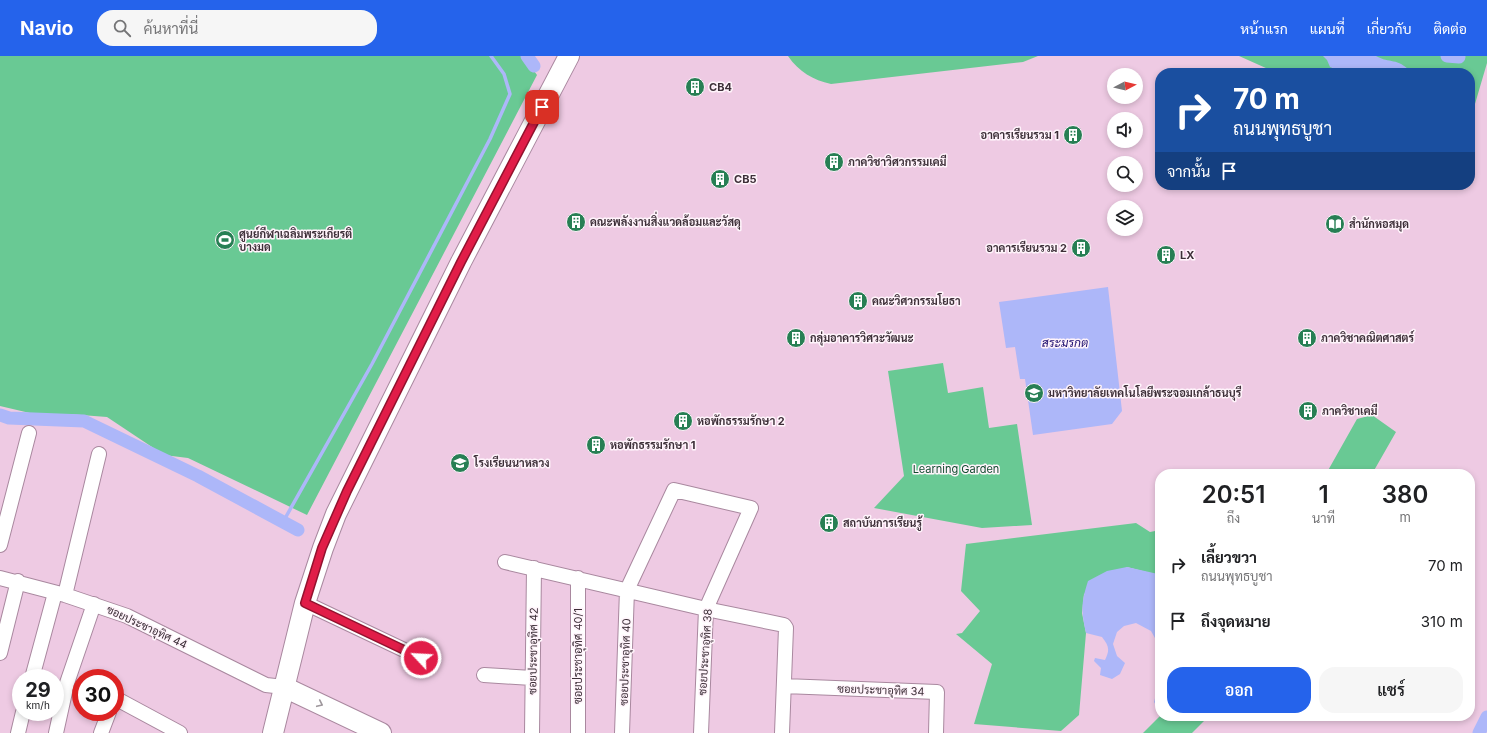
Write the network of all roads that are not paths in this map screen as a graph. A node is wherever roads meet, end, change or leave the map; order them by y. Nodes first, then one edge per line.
1 (569, 56) edge
2 (29, 433) dead end
3 (99, 454) dead end
4 (0, 545) edge
5 (505, 562) dead end
6 (534, 568) junction
7 (0, 578) edge
8 (578, 578) junction
9 (18, 581) junction
10 (627, 590) junction
11 (60, 594) junction
12 (305, 603) junction
13 (94, 604) junction
14 (706, 609) junction
15 (0, 653) edge
16 (421, 658) dead end
17 (35, 669) edge
18 (484, 675) dead end
19 (532, 678) junction
20 (784, 686) junction
21 (277, 691) junction
22 (124, 703) edge
23 (21, 721) edge
24 (105, 721) edge
25 (18, 733) edge
26 (56, 733) edge
27 (101, 733) edge
28 (180, 733) edge
29 (273, 733) edge
30 (349, 733) edge
31 (381, 733) edge
32 (532, 733) edge
33 (578, 733) edge
34 (622, 733) edge
35 (701, 733) edge
36 (782, 733) edge
37 (936, 733) edge

1 - 12 main road
2 - 4 street
3 - 11 street
5 - 6 street
6 - 8 street
6 - 19 street, ซอยประชาอุทิศ 42
7 - 9 street, ซอยประชาอุทิศ 44
8 - 10 street
8 - 33 street, ซอยประชาอุทิศ 40/1
9 - 11 street, ซอยประชาอุทิศ 44
9 - 15 street
10 - 14 street
10 - 14 street, ซอยประชาอุทิศ 38
10 - 34 street, ซอยประชาอุทิศ 40
11 - 13 street, ซอยประชาอุทิศ 44
11 - 17 street
12 - 16 street
12 - 21 main road
13 - 21 street, ซอยประชาอุทิศ 44
13 - 26 street
14 - 20 street
14 - 35 street, ซอยประชาอุทิศ 38
18 - 19 street
19 - 32 street, ซอยประชาอุทิศ 42
20 - 36 street
20 - 37 street, ซอยประชาอุทิศ 34
21 - 29 main road
21 - 30 main road
21 -> 31 main road
22 - 28 street
23 - 25 street
24 - 27 street

